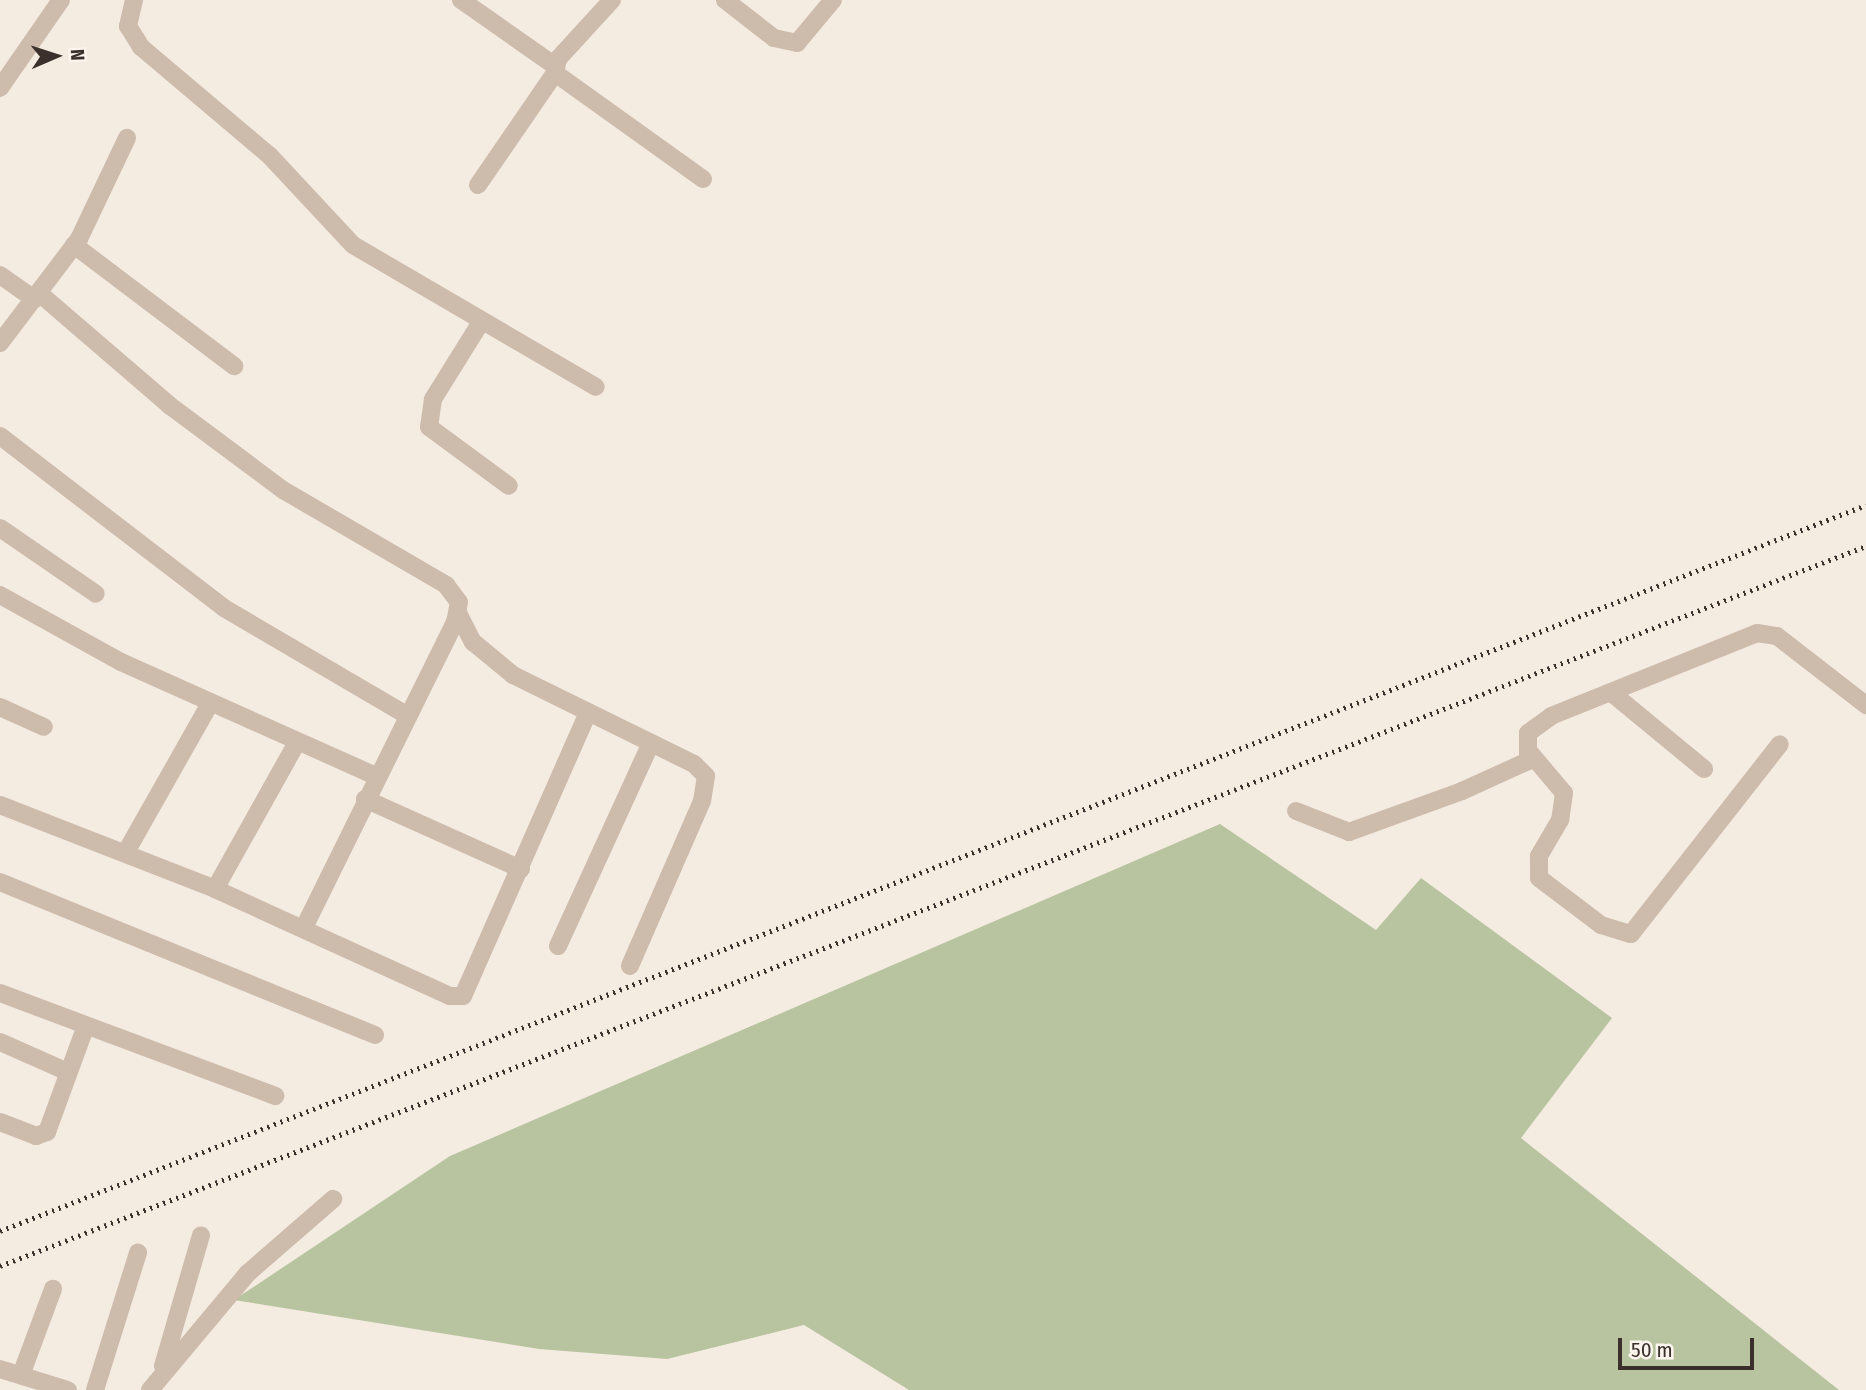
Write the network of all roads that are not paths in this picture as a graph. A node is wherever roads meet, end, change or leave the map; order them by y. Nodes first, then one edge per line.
1 (61, 0) edge
2 (134, 0) edge
3 (461, 0) edge
4 (612, 0) edge
5 (725, 0) edge
6 (833, 0) edge
7 (555, 69) junction
8 (0, 88) edge
9 (127, 138) dead end
10 (703, 178) dead end
11 (478, 185) dead end
12 (74, 245) junction
13 (0, 275) edge
14 (36, 296) junction
15 (481, 322) junction
16 (0, 343) edge
17 (234, 366) dead end
18 (596, 387) dead end
19 (0, 436) edge
20 (509, 486) dead end
21 (0, 528) edge
22 (96, 594) dead end
23 (0, 595) edge
24 (458, 613) junction
25 (1613, 694) junction
26 (211, 702) junction
27 (1866, 705) edge
28 (0, 707) edge
29 (588, 712) junction
30 (405, 715) junction
31 (44, 727) dead end
32 (297, 742) junction
33 (651, 743) junction
34 (1780, 744) dead end
35 (1531, 754) junction
36 (1704, 769) dead end
37 (376, 776) junction
38 (365, 799) junction
39 (0, 805) edge
40 (1296, 811) dead end
41 (126, 852) junction
42 (521, 869) junction
43 (0, 882) edge
44 (215, 890) junction
45 (304, 928) junction
46 (558, 946) dead end
47 (630, 966) dead end
48 (0, 993) edge
49 (85, 1028) junction
50 (375, 1035) dead end
51 (0, 1042) edge
52 (68, 1072) junction
53 (275, 1096) dead end
54 (0, 1122) edge
55 (333, 1199) dead end
56 (201, 1235) dead end
57 (138, 1253) dead end
58 (53, 1289) dead end
59 (0, 1368) edge
60 (21, 1375) junction
61 (155, 1383) edge
62 (68, 1390) edge
63 (95, 1390) edge

1 - 8 street
2 - 15 street
3 - 7 street
4 - 7 street
5 - 6 street
7 - 10 street
7 - 11 street
9 - 12 street
12 - 14 street
12 - 17 street
13 - 14 street
14 - 16 street
14 - 24 street
15 - 18 street
15 - 20 street
19 - 30 street
21 - 22 street
23 - 26 street
24 - 29 street
24 - 30 street
25 - 27 street
25 - 35 street
25 - 36 street
26 - 32 street
26 - 41 street
28 - 31 street
29 - 33 street
29 - 42 street
30 - 37 street
32 - 37 street
32 - 44 street
33 - 46 street
33 - 47 street
34 - 35 street
35 - 40 street
37 - 38 street
38 - 42 street
38 - 45 street
39 - 41 street
41 - 44 street
42 - 45 street
43 - 50 street
44 - 45 street
48 - 49 street
49 - 52 street
49 - 53 street
51 - 52 street
52 - 54 street
55 - 61 street
56 - 61 street
57 - 63 street
58 - 60 street
59 - 60 street
60 - 62 street

